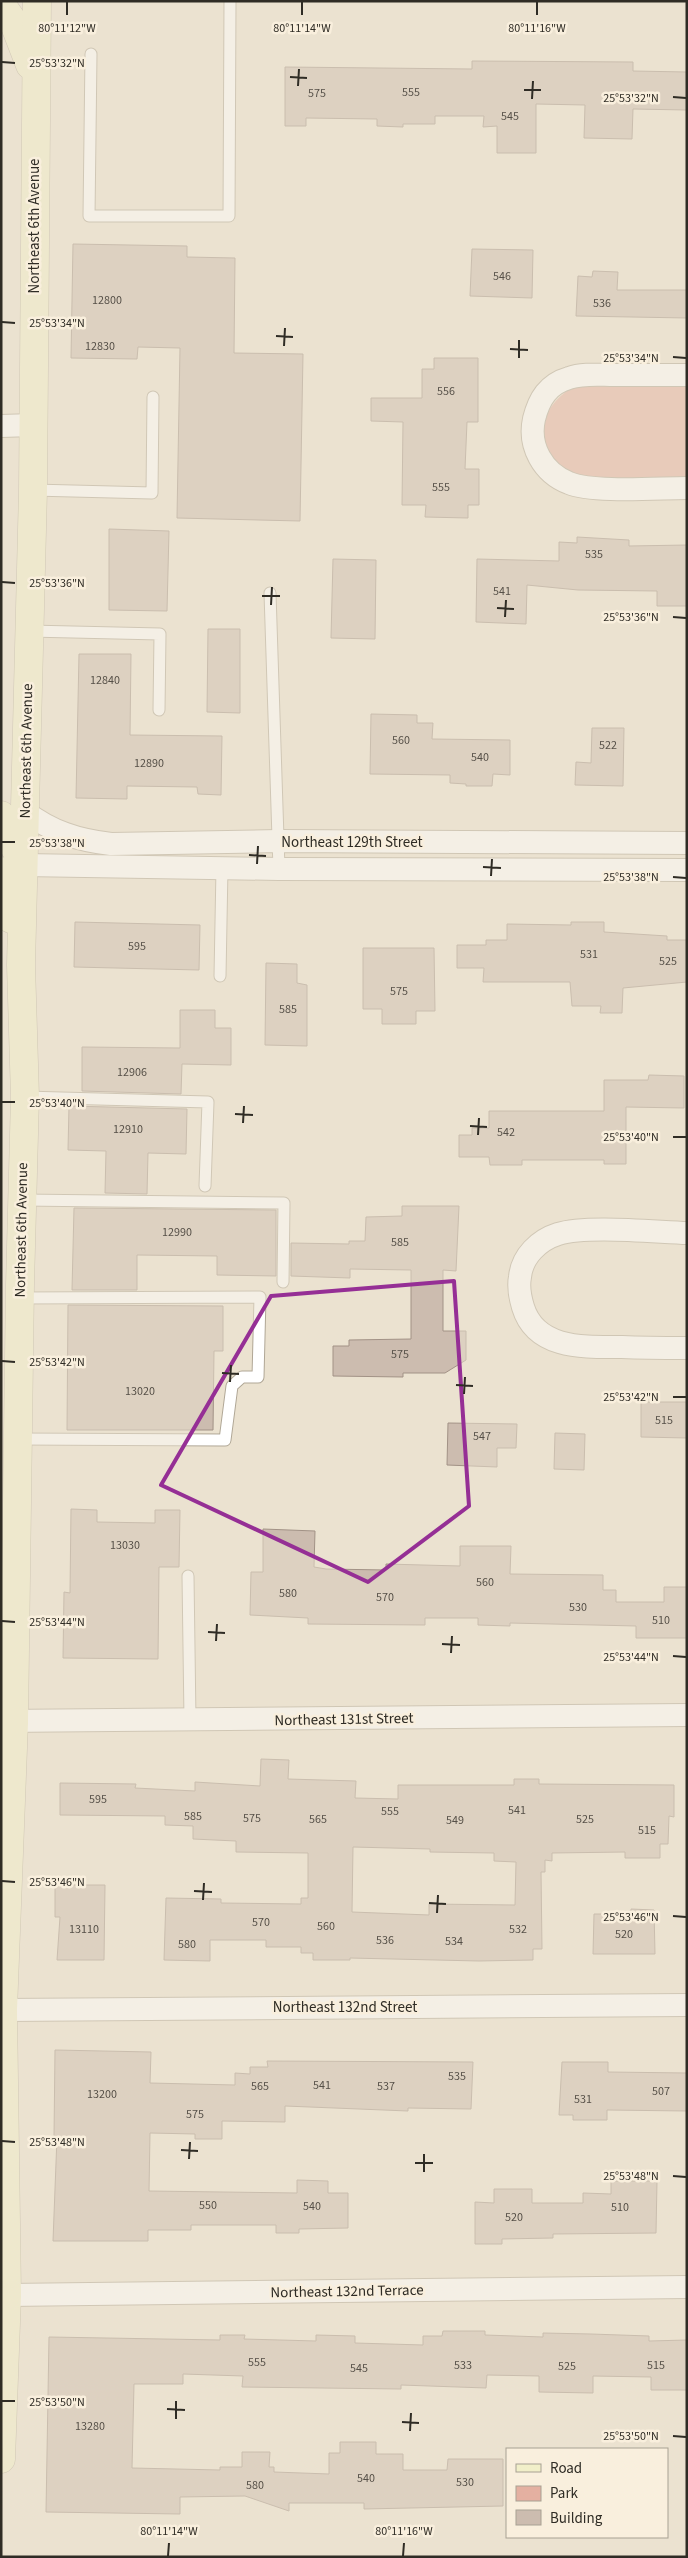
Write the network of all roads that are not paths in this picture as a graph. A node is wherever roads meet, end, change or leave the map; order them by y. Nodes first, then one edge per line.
1 (37, 1) edge
2 (230, 1) edge
3 (1, 4) edge
4 (91, 54) dead end
5 (34, 78) junction
6 (687, 375) edge
7 (153, 397) dead end
8 (33, 425) junction
9 (1, 426) edge
10 (687, 488) edge
11 (33, 490) junction
12 (270, 593) dead end
13 (29, 631) junction
14 (159, 710) dead end
15 (13, 813) edge
16 (279, 841) junction
17 (687, 843) edge
18 (12, 868) edge
19 (222, 868) junction
20 (279, 869) junction
21 (687, 870) edge
22 (220, 976) dead end
23 (25, 1097) junction
24 (205, 1186) dead end
25 (22, 1200) junction
26 (687, 1233) edge
27 (283, 1282) dead end
28 (20, 1298) junction
29 (687, 1348) edge
30 (18, 1439) junction
31 (188, 1576) dead end
32 (687, 1715) edge
33 (190, 1720) junction
34 (8, 1722) edge
35 (687, 2005) edge
36 (3, 2010) junction
37 (687, 2287) edge
38 (7, 2295) junction
39 (1, 2460) edge

1 - 5 main road, Northeast 6th Avenue
2 - 4 lane
3 - 5 main road
5 - 8 main road, Northeast 6th Avenue
6 - 10 street
7 - 11 lane
8 - 9 street
8 - 11 main road, Northeast 6th Avenue
11 - 13 main road, Northeast 6th Avenue
12 - 16 lane
13 - 14 lane
13 - 15 main road, Northeast 6th Avenue
15 - 16 street, Northeast 129th Street
15 - 18 main road, Northeast 6th Avenue
16 - 17 street, Northeast 129th Street
16 - 20 lane
18 - 19 street, Northeast 129th Street
18 - 23 main road, Northeast 6th Avenue
19 - 20 street, Northeast 129th Street
19 - 22 lane
20 - 21 street, Northeast 129th Street
23 - 24 lane
23 - 25 main road, Northeast 6th Avenue
25 - 27 lane
25 - 28 main road, Northeast 6th Avenue
26 - 29 street
28 - 30 main road, Northeast 6th Avenue
28 - 30 lane
30 - 34 main road, Northeast 6th Avenue
31 - 33 lane
32 - 33 street, Northeast 131st Street
33 - 34 street, Northeast 131st Street
34 - 36 main road, Northeast 6th Avenue
35 - 36 street, Northeast 132nd Street
36 - 38 main road, Northeast 6th Avenue
37 - 38 street, Northeast 132nd Terrace
38 - 39 main road, Northeast 6th Avenue

